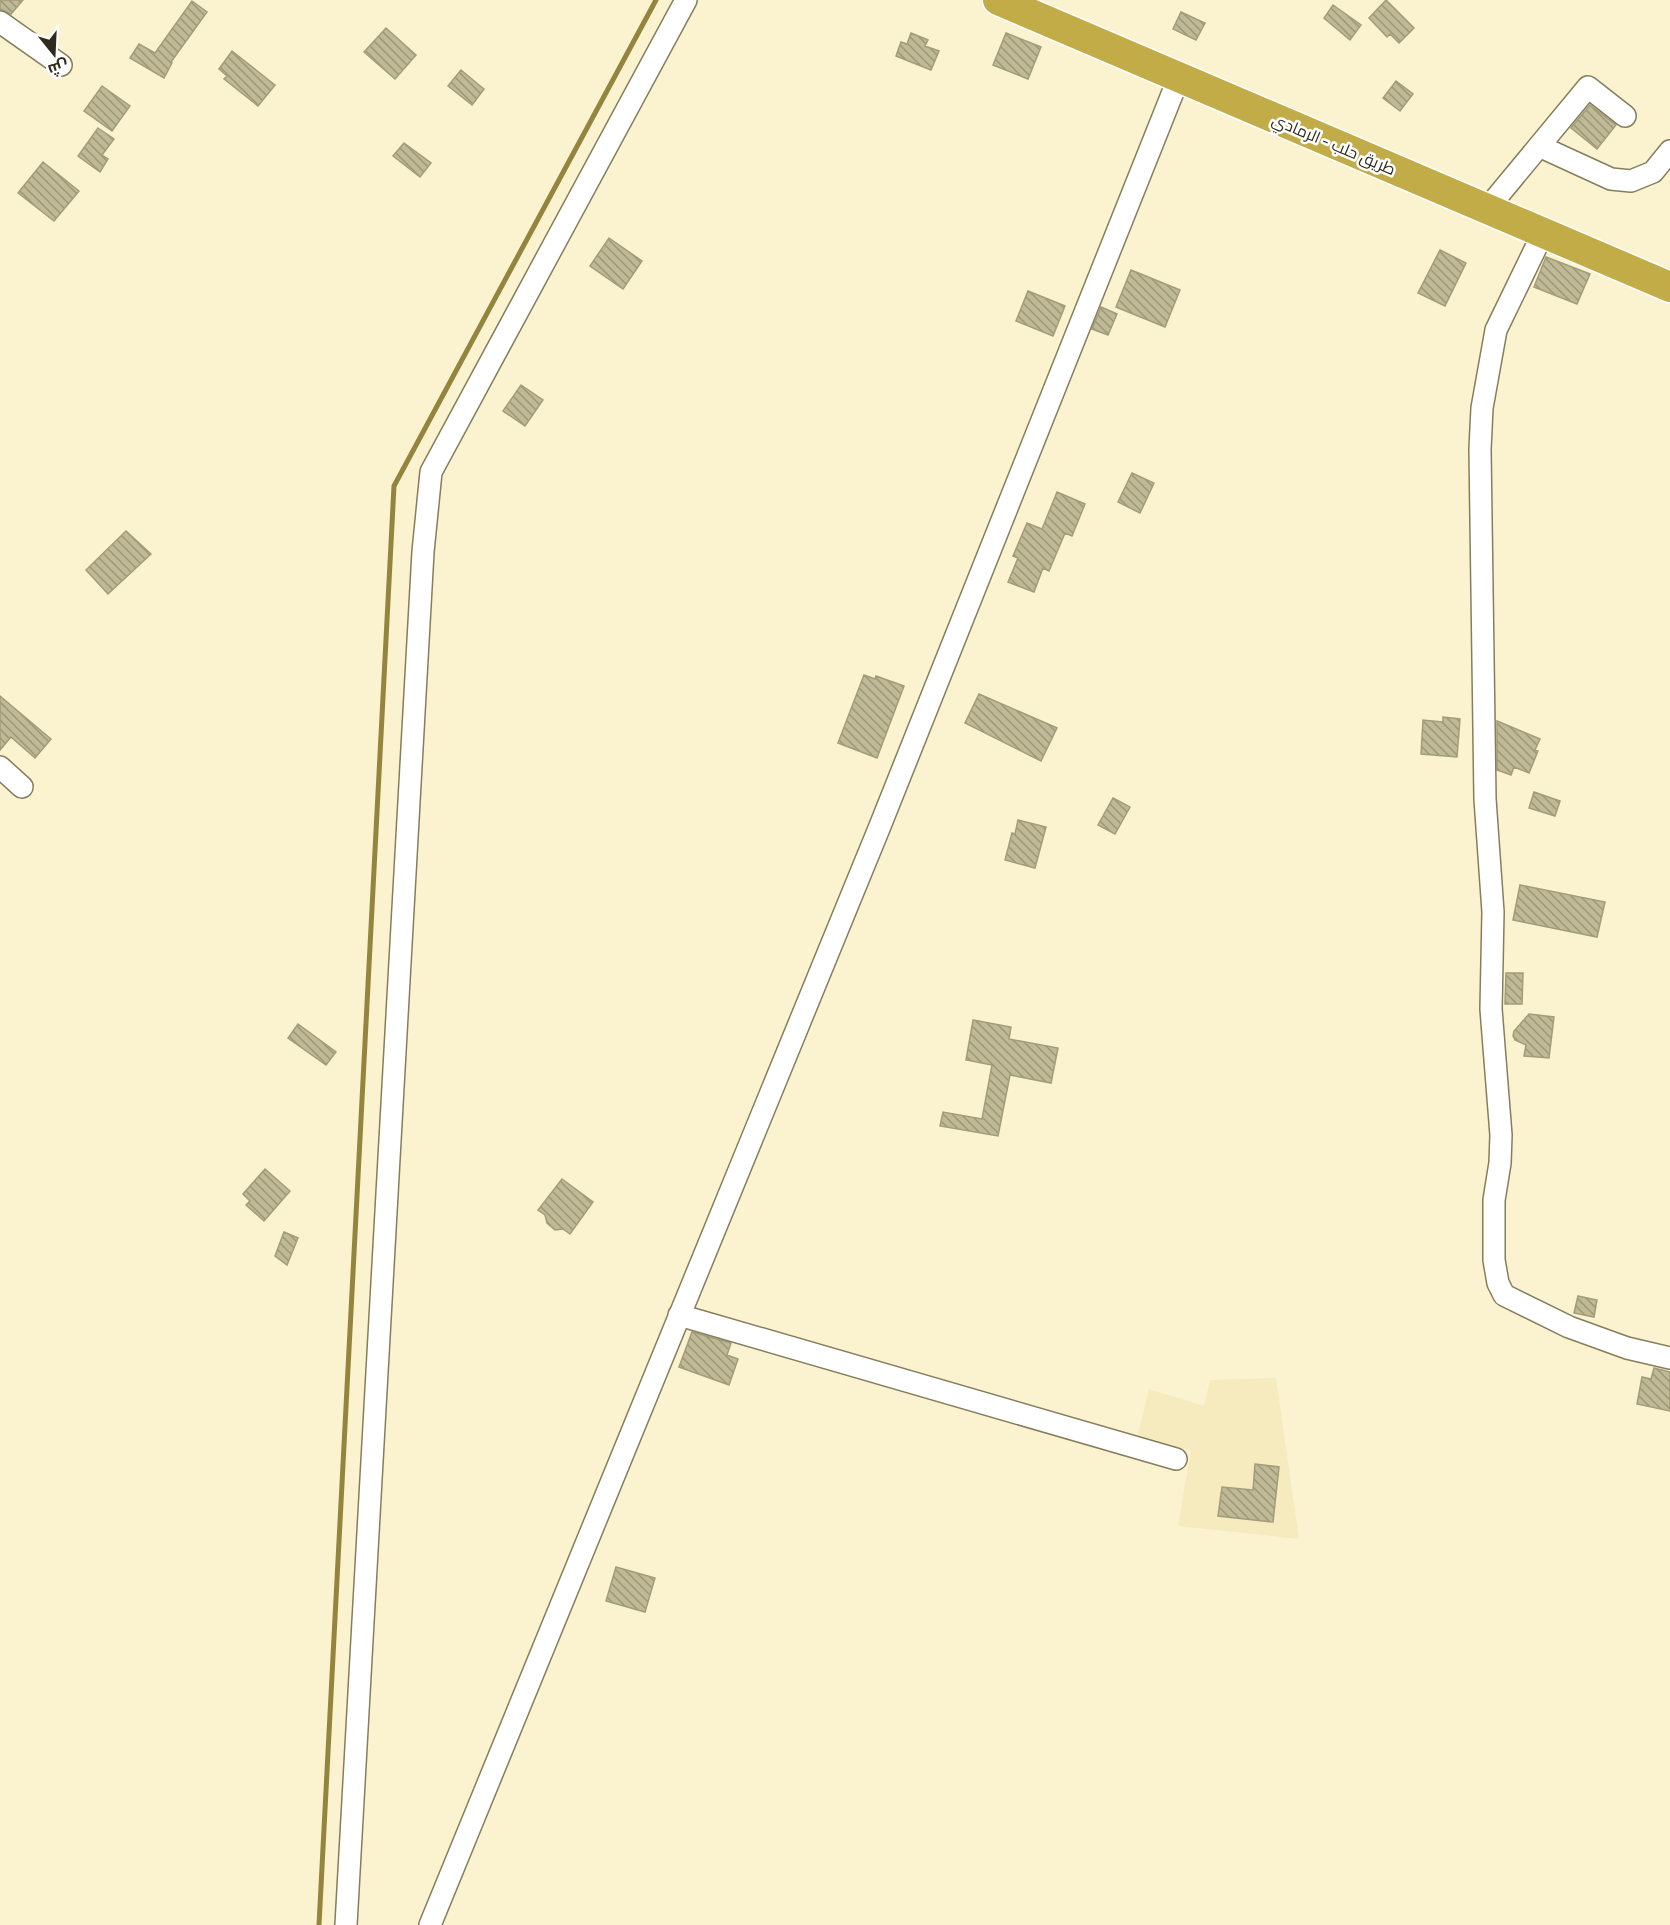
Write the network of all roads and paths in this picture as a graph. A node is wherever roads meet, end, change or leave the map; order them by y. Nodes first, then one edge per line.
1 (686, 0) edge
2 (998, 0) edge
3 (0, 22) edge
4 (61, 65) dead end
5 (1179, 77) junction
6 (1624, 116) dead end
7 (1539, 146) junction
8 (1670, 151) edge
9 (1487, 209) junction
10 (1543, 233) junction
11 (1670, 287) edge
12 (0, 767) edge
13 (22, 787) dead end
14 (679, 1315) junction
15 (1670, 1358) edge
16 (1176, 1459) dead end
17 (346, 1925) edge
18 (430, 1925) edge

1 - 17 street
2 - 5 highway, طريق حلب - الرمادي
3 - 4 street
5 - 9 highway, طريق حلب - الرمادي
5 - 14 street
6 - 7 street
7 - 8 street
7 - 9 street
9 - 10 highway, طريق حلب - الرمادي
10 - 11 highway, طريق حلب - الرمادي
10 - 15 street
12 - 13 street
14 - 16 street
14 - 18 street

